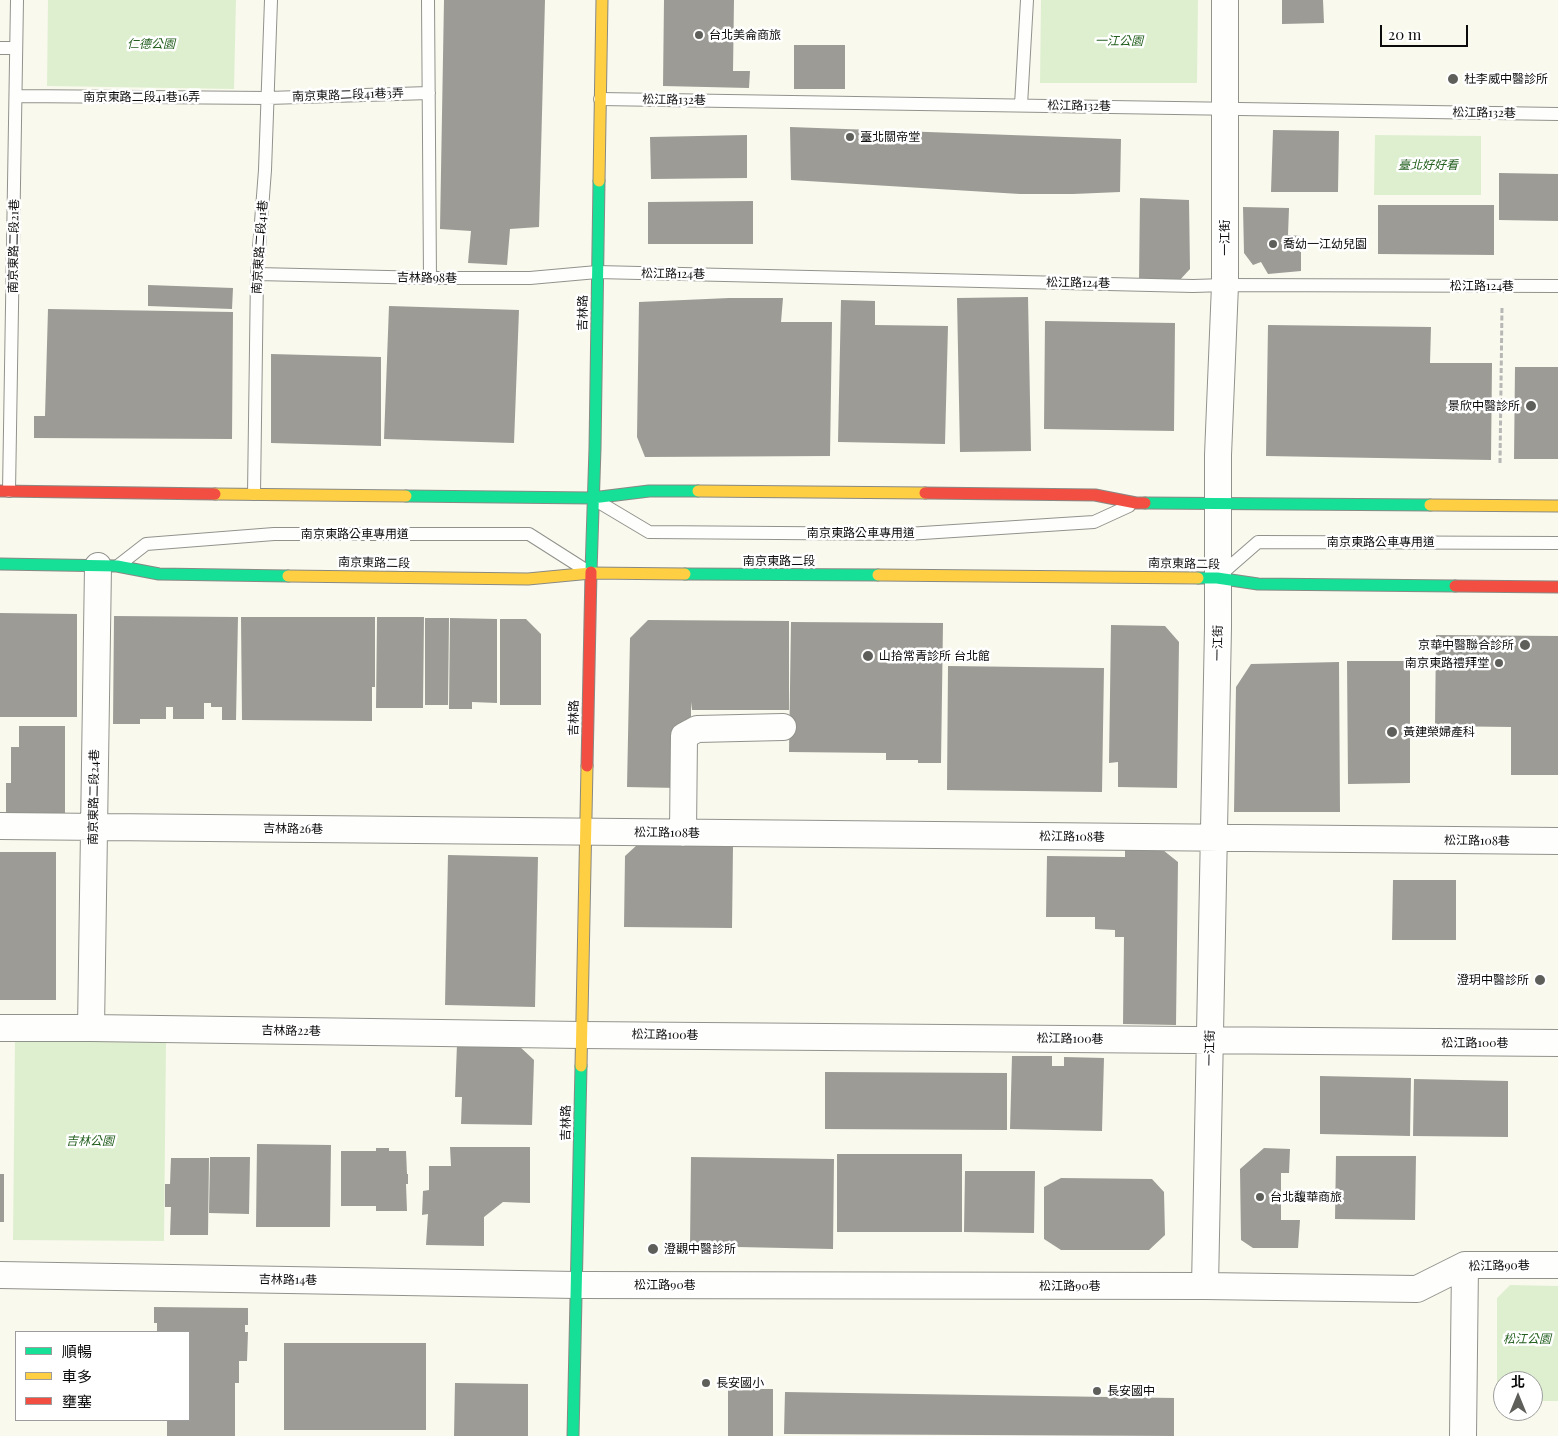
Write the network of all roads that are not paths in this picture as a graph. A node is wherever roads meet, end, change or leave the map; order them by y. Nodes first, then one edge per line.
1 (17, 0) edge
2 (271, 0) edge
3 (428, 0) edge
4 (602, 0) edge
5 (1027, 0) edge
6 (1225, 0) edge
7 (0, 48) edge
8 (16, 48) junction
9 (429, 93) junction
10 (16, 96) junction
11 (268, 98) junction
12 (600, 99) junction
13 (1021, 105) junction
14 (1224, 108) junction
15 (1558, 114) edge
16 (0, 264) edge
17 (13, 264) junction
18 (597, 272) junction
19 (257, 274) junction
20 (430, 278) junction
21 (1225, 285) junction
22 (1558, 286) edge
23 (5, 491) edge
24 (254, 494) junction
25 (592, 498) junction
26 (1136, 503) junction
27 (1217, 503) junction
28 (1558, 506) edge
29 (1558, 543) edge
30 (0, 564) edge
31 (108, 566) junction
32 (591, 573) junction
33 (1217, 578) junction
34 (1558, 587) edge
35 (783, 727) dead end
36 (0, 826) edge
37 (94, 827) junction
38 (586, 832) junction
39 (683, 833) junction
40 (1214, 838) junction
41 (1558, 842) edge
42 (0, 1028) edge
43 (91, 1028) junction
44 (581, 1034) junction
45 (1210, 1040) junction
46 (1558, 1043) edge
47 (1465, 1265) junction
48 (1558, 1265) edge
49 (0, 1275) edge
50 (576, 1285) junction
51 (1206, 1286) junction
52 (573, 1436) edge
53 (1463, 1436) edge

1 - 8 lane, 南京東路二段21巷
2 - 11 lane, 南京東路二段41巷
3 - 9 lane
4 - 12 main road, 吉林路
5 - 13 lane
6 - 14 street, 一江街
7 - 8 lane
8 - 10 lane, 南京東路二段21巷
9 - 11 lane, 南京東路二段41巷3弄
9 - 20 lane
10 - 11 lane, 南京東路二段41巷16弄
10 - 17 lane, 南京東路二段21巷
11 - 19 lane, 南京東路二段41巷
12 - 13 lane, 松江路132巷
12 - 18 main road, 吉林路
13 - 14 lane, 松江路132巷
14 - 15 lane, 松江路132巷
14 - 21 street, 一江街
16 - 17 lane
17 - 23 lane, 南京東路二段21巷
18 - 20 lane, 吉林路98巷
18 - 21 lane, 松江路124巷
18 - 25 main road, 吉林路
19 - 20 lane, 吉林路98巷
19 - 24 lane, 南京東路二段41巷
21 - 22 lane, 松江路124巷
21 - 27 street, 一江街
23 - 24 main road
24 - 25 main road
25 - 26 main road
25 - 26 lane, 南京東路公車專用道
25 - 32 main road, 吉林路
26 - 27 main road
27 - 28 main road
27 - 33 street, 一江街
29 - 33 lane, 南京東路公車專用道
30 - 31 main road, 南京東路二段
31 - 32 main road, 南京東路二段
31 - 32 lane, 南京東路公車專用道
31 - 37 street, 南京東路二段24巷
32 - 33 main road, 南京東路二段
32 - 38 main road, 吉林路
33 - 34 main road, 南京東路二段
33 - 40 street, 一江街
35 - 39 street
36 - 37 street, 吉林路26巷
37 - 38 street, 吉林路26巷
37 - 43 street, 南京東路二段24巷
38 - 39 street, 松江路108巷
38 - 44 main road, 吉林路
39 - 40 street, 松江路108巷
40 - 41 street, 松江路108巷
40 - 45 street, 一江街
42 - 43 street, 吉林路22巷
43 - 44 street, 吉林路22巷
44 - 45 street, 松江路100巷
44 - 50 main road, 吉林路
45 - 46 street, 松江路100巷
45 - 51 street, 一江街
47 - 48 street, 松江路90巷
47 - 51 street, 松江路90巷
47 - 53 street
49 - 50 street, 吉林路14巷
50 - 51 street, 松江路90巷
50 - 52 main road, 吉林路

